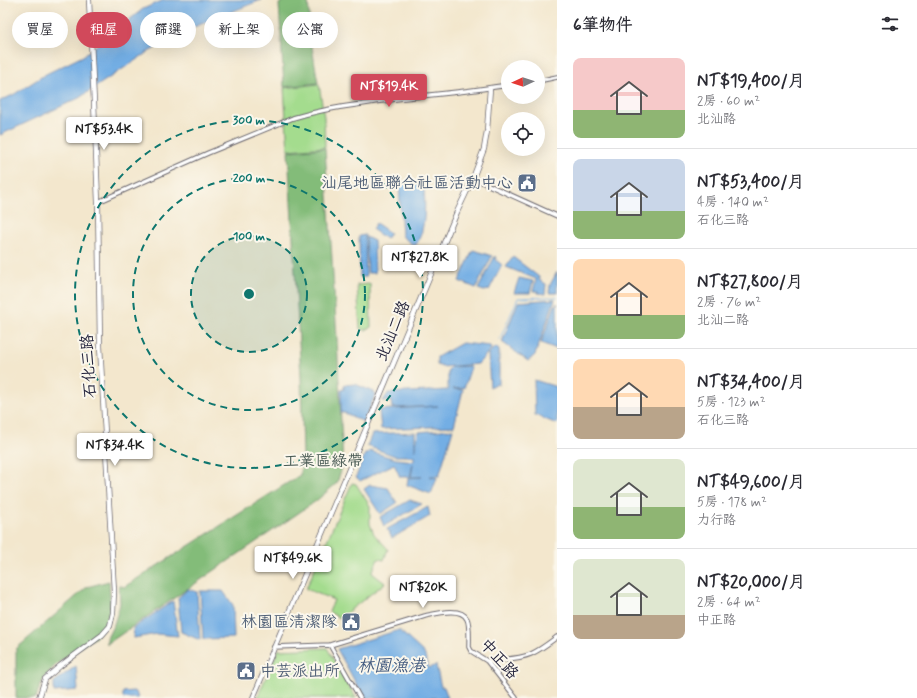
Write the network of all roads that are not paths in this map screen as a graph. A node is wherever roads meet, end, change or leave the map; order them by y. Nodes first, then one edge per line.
1 (89, 0) edge
2 (557, 78) edge
3 (545, 80) edge
4 (501, 86) edge
5 (490, 88) junction
6 (473, 178) junction
7 (98, 202) junction
8 (557, 216) edge
9 (557, 637) edge
10 (330, 645) junction
11 (274, 647) junction
12 (487, 661) junction
13 (39, 698) edge
14 (253, 698) edge
15 (360, 698) edge
16 (516, 698) edge

1 - 7 street, 石化三路
2 - 3 street
4 - 5 street
5 - 6 street, 北汕二路
5 - 7 street
6 - 8 street
6 - 11 street, 北汕二路
7 - 13 street, 石化三路
9 - 12 street
10 - 11 street, 中正路
10 - 12 street, 中正路
10 - 15 street
11 - 14 street, 北汕二路
12 - 16 street, 中正路

